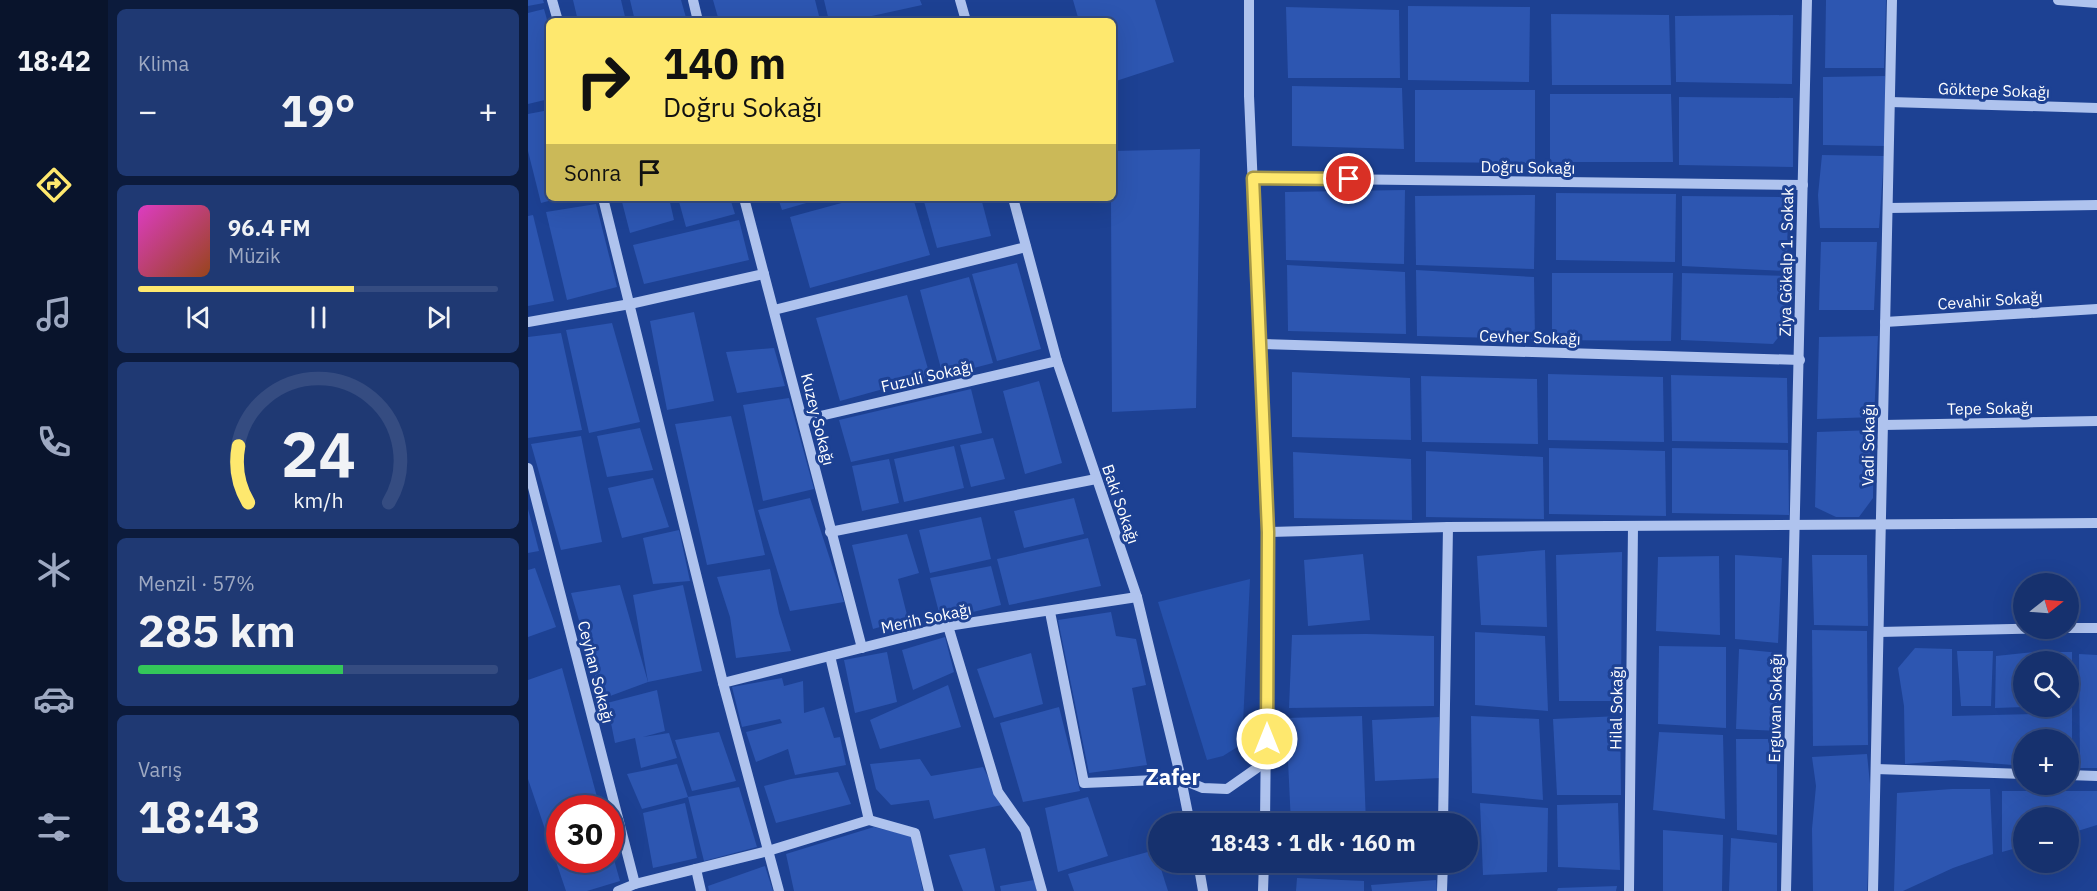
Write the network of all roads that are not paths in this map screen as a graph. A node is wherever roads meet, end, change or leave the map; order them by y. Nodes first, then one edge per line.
1 (552, 0) edge
2 (693, 0) edge
3 (960, 0) edge
4 (1249, 0) edge
5 (1807, 0) edge
6 (1892, 0) edge
7 (2058, 0) edge
8 (2097, 3) edge
9 (557, 18) edge
10 (697, 18) edge
11 (965, 18) edge
12 (1890, 102) junction
13 (2097, 108) edge
14 (1253, 178) junction
15 (1803, 185) junction
16 (604, 201) edge
17 (745, 201) edge
18 (1014, 201) edge
19 (2097, 205) edge
20 (1888, 208) junction
21 (1026, 248) junction
22 (764, 274) junction
23 (630, 304) junction
24 (2097, 309) edge
25 (774, 310) junction
26 (528, 322) edge
27 (1885, 322) junction
28 (1260, 344) junction
29 (1800, 360) junction
30 (1058, 361) junction
31 (803, 420) junction
32 (2097, 421) edge
33 (1883, 424) junction
34 (528, 468) edge
35 (1096, 480) junction
36 (2097, 523) edge
37 (1794, 525) junction
38 (1881, 525) junction
39 (1634, 526) junction
40 (1448, 527) junction
41 (830, 532) junction
42 (1268, 532) junction
43 (1137, 597) junction
44 (1050, 612) junction
45 (948, 626) junction
46 (2079, 628) edge
47 (2097, 628) edge
48 (2013, 629) edge
49 (1879, 632) junction
50 (862, 648) junction
51 (830, 656) junction
52 (723, 683) junction
53 (1267, 761) junction
54 (1876, 769) junction
55 (2013, 774) edge
56 (2079, 775) edge
57 (2097, 776) edge
58 (1181, 779) junction
59 (1188, 813) edge
60 (1265, 813) edge
61 (1443, 813) edge
62 (869, 820) junction
63 (768, 851) junction
64 (696, 868) junction
65 (1199, 873) edge
66 (1264, 873) edge
67 (1443, 873) edge
68 (635, 884) junction
69 (618, 891) edge
70 (701, 891) edge
71 (779, 891) edge
72 (928, 891) edge
73 (1042, 891) edge
74 (1203, 891) edge
75 (1263, 891) edge
76 (1442, 891) edge
77 (1629, 891) edge
78 (1786, 891) edge
79 (1873, 891) edge

1 - 9 street
2 - 10 street
3 - 11 street
4 - 14 street
5 - 15 street, Ziya Gökalp 1. Sokak
6 - 12 street, Vadi Sokağı
7 - 8 street
12 - 13 street, Göktepe Sokağı
12 - 20 street, Vadi Sokağı
14 - 15 street, Doğru Sokağı
14 - 28 street
15 - 29 street, Ziya Gökalp 1. Sokak
16 - 23 street
17 - 22 street, Kuzey Sokağı
18 - 21 street, Baki Sokağı
19 - 20 street
20 - 27 street, Vadi Sokağı
21 - 25 street
21 - 30 street, Baki Sokağı
22 - 23 street
22 - 25 street, Kuzey Sokağı
23 - 26 street
23 - 52 street
24 - 27 street, Cevahir Sokağı
25 - 31 street, Kuzey Sokağı
27 - 33 street, Vadi Sokağı
28 - 29 street, Cevher Sokağı
28 - 42 street
29 - 37 street, Ziya Gökalp 1. Sokak
30 - 31 street, Fuzuli Sokağı
30 - 35 street, Baki Sokağı
31 - 41 street, Kuzey Sokağı
32 - 33 street, Tepe Sokağı
33 - 38 street, Vadi Sokağı
34 - 68 street, Ceyhan Sokağı
35 - 41 street
35 - 43 street, Baki Sokağı
36 - 38 street
37 - 38 street
37 - 39 street
37 - 78 street, Erguvan Sokağı
38 - 49 street, Vadi Sokağı
39 - 40 street
39 - 77 street, Hilal Sokağı
40 - 42 street
40 - 61 street
41 - 50 street, Kuzey Sokağı
42 - 53 street
43 - 44 street, Merih Sokağı
43 - 58 street, Baki Sokağı
44 - 45 street, Merih Sokağı
44 - 58 street
45 - 50 street, Merih Sokağı
45 - 73 street
46 - 47 street
48 - 49 street
49 - 54 street, Vadi Sokağı
50 - 51 street, Merih Sokağı
51 - 52 street, Merih Sokağı
51 - 62 street
52 - 63 street
53 - 58 street
53 - 60 street
54 - 55 street
54 - 79 street, Vadi Sokağı
56 - 57 street
58 - 59 street, Baki Sokağı
62 - 63 street
62 - 72 street
63 - 64 street
63 - 71 street
64 - 68 street
64 - 70 street
65 - 74 street
66 - 75 street
67 - 76 street
68 - 69 street

